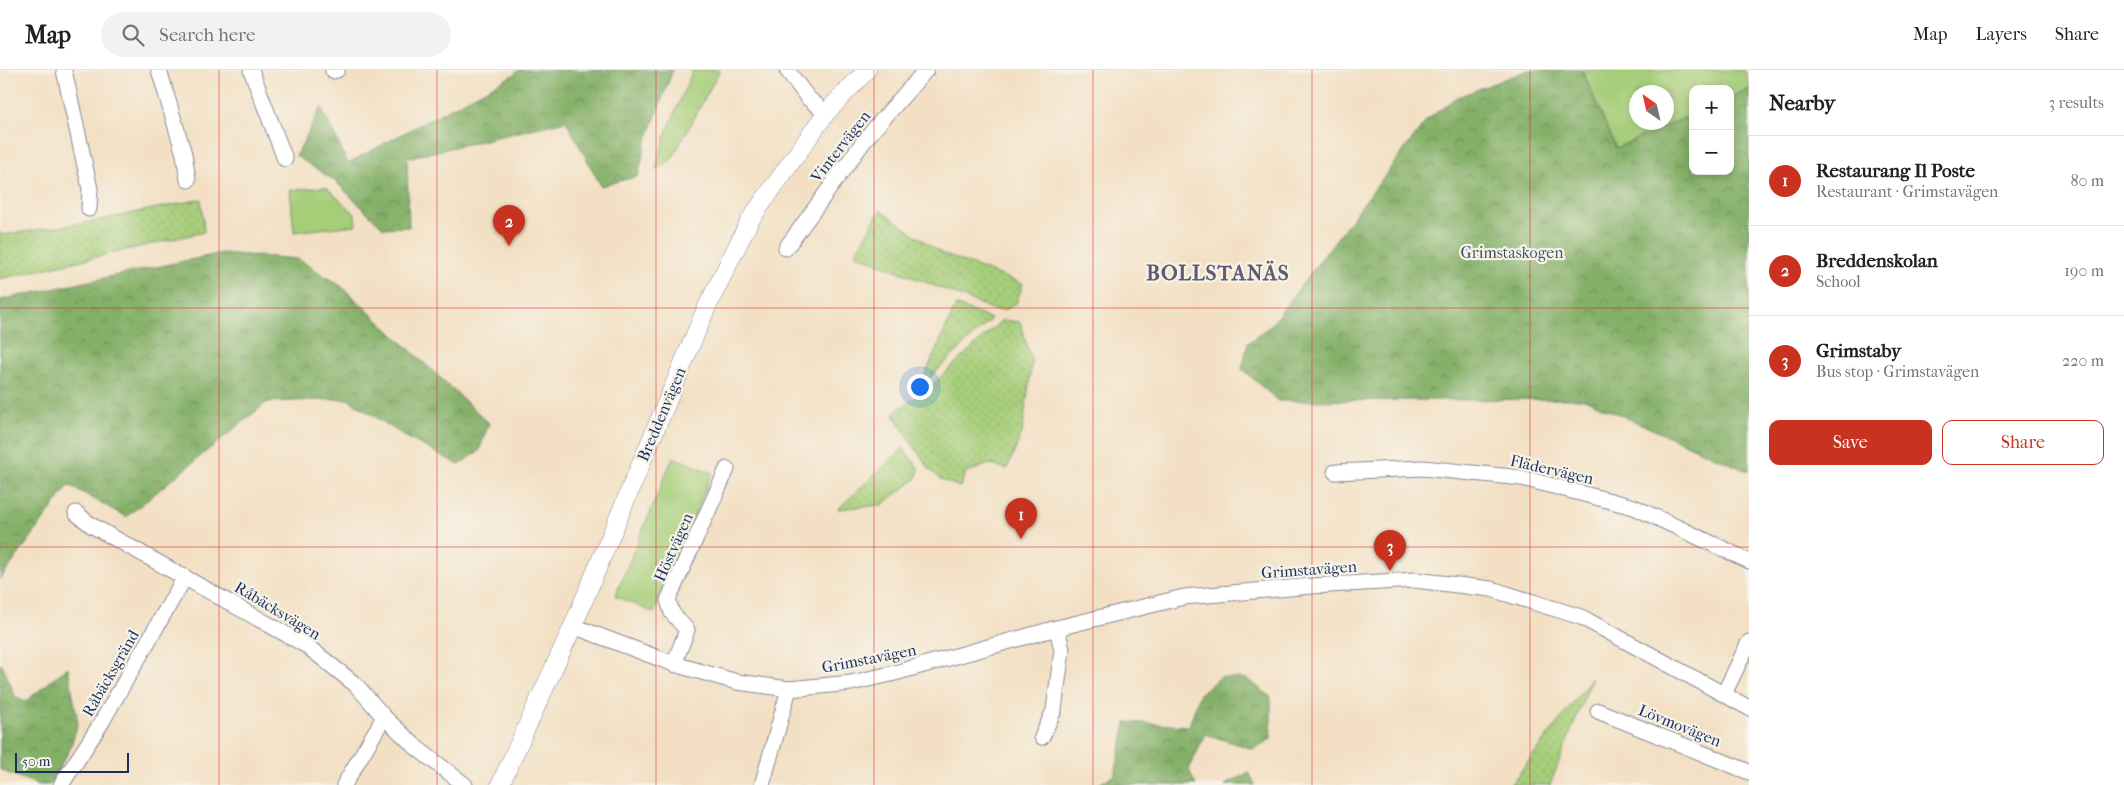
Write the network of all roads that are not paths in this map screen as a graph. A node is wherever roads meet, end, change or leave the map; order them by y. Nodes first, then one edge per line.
1 (64, 70) edge
2 (159, 70) edge
3 (251, 70) edge
4 (787, 70) edge
5 (867, 70) edge
6 (926, 70) edge
7 (826, 112) junction
8 (286, 159) dead end
9 (188, 180) dead end
10 (89, 208) dead end
11 (786, 248) dead end
12 (727, 469) dead end
13 (1334, 472) dead end
14 (76, 513) dead end
15 (1749, 561) edge
16 (186, 577) junction
17 (573, 626) junction
18 (1057, 628) junction
19 (1749, 642) edge
20 (674, 664) junction
21 (789, 689) junction
22 (1724, 694) junction
23 (1749, 708) edge
24 (1598, 711) dead end
25 (384, 717) junction
26 (1042, 737) dead end
27 (1749, 772) edge
28 (61, 785) edge
29 (344, 785) edge
30 (465, 785) edge
31 (500, 785) edge
32 (762, 785) edge

1 - 10 street
2 - 9 street
3 - 8 street
4 - 7 street
5 - 7 street, Breddenvägen
6 - 11 street, Vintervägen
7 - 17 street, Breddenvägen
12 - 20 street, Höstvägen
13 - 15 street, Flädervägen
14 - 16 street, Råbäcksvägen
16 - 25 street, Råbäcksvägen
16 - 28 street, Råbäcksgränd
17 - 20 street, Grimstavägen
17 - 31 street, Breddenvägen
18 - 21 street, Grimstavägen
18 - 22 street, Grimstavägen
18 - 26 street
19 - 22 street
20 - 21 street, Grimstavägen
21 - 32 street
22 - 23 street, Grimstavägen
24 - 27 street, Lövmovägen
25 - 29 street
25 - 30 street, Råbäcksvägen

